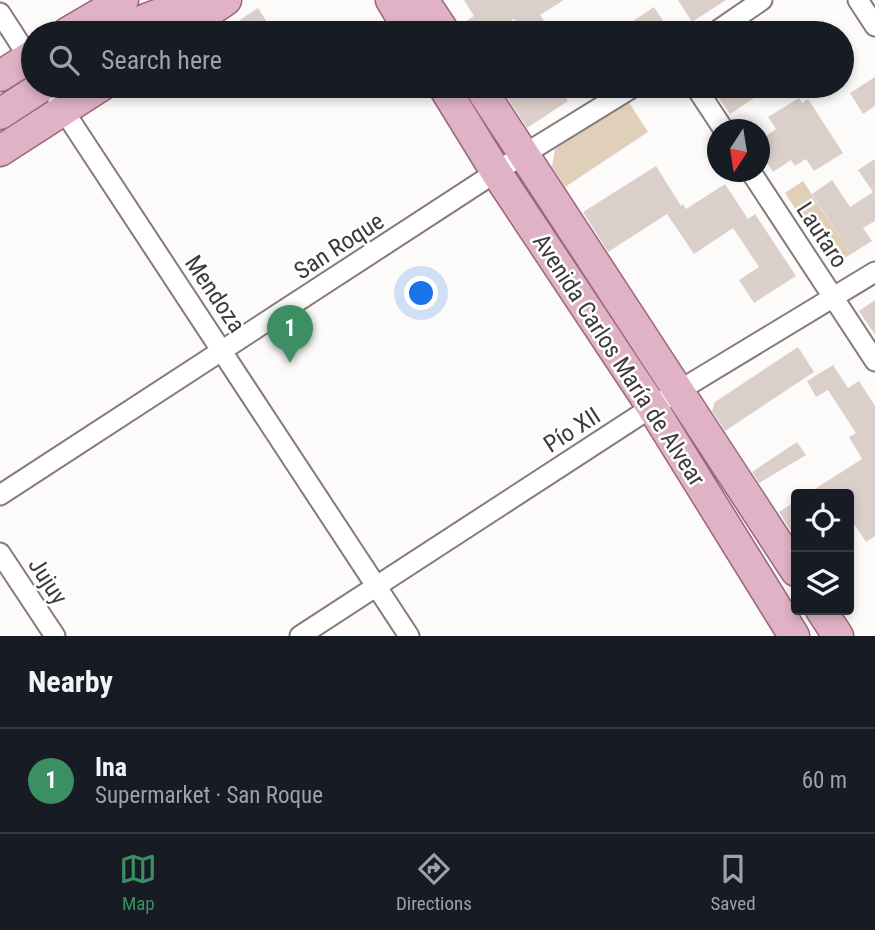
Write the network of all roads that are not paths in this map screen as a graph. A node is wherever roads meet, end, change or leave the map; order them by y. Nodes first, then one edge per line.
1 (123, 0) edge
2 (197, 0) edge
3 (226, 0) edge
4 (391, 0) edge
5 (762, 0) edge
6 (858, 0) edge
7 (738, 6) edge
8 (0, 13) edge
9 (415, 14) edge
10 (143, 17) edge
11 (87, 21) edge
12 (195, 21) edge
13 (725, 21) edge
14 (875, 26) edge
15 (21, 43) edge
16 (21, 65) edge
17 (0, 76) edge
18 (26, 98) edge
19 (54, 98) edge
20 (82, 98) edge
21 (453, 98) edge
22 (469, 98) edge
23 (484, 98) edge
24 (616, 98) edge
25 (703, 98) edge
26 (64, 110) junction
27 (0, 114) edge
28 (717, 119) edge
29 (0, 151) edge
30 (510, 163) junction
31 (758, 182) edge
32 (875, 272) edge
33 (835, 298) junction
34 (223, 351) junction
35 (875, 360) edge
36 (664, 400) junction
37 (0, 495) edge
38 (0, 553) edge
39 (791, 565) edge
40 (377, 586) junction
41 (791, 599) edge
42 (802, 615) edge
43 (824, 615) edge
44 (55, 636) edge
45 (300, 636) edge
46 (409, 636) edge
47 (794, 636) edge
48 (815, 636) edge
49 (838, 636) edge

1 - 11 main road
2 - 10 main road
3 - 12 main road
4 - 9 main road
5 - 7 street
6 - 14 street
7 - 13 street
8 - 15 street
16 - 17 main road
18 - 27 main road
19 - 26 street, Mendoza
20 - 26 main road
21 - 30 main road, Avenida Carlos María de Alvear
22 - 30 main road, Avenida Carlos María de Alvear
23 - 30 main road, Avenida Carlos María de Alvear
24 - 30 street, San Roque
25 - 28 street
26 - 29 main road
26 - 34 street, Mendoza
30 - 34 street, San Roque
30 - 36 main road, Avenida Carlos María de Alvear
31 - 33 street, Lautaro
32 - 33 street, Pío XII
33 - 35 street, Lautaro
33 - 36 street, Pío XII
34 - 37 street, San Roque
34 - 40 street, Mendoza
36 - 39 main road, Avenida Carlos María de Alvear
36 - 40 street, Pío XII
36 - 41 main road, Avenida Carlos María de Alvear
36 - 47 main road, Avenida Carlos María de Alvear
38 - 44 street, Jujuy
40 - 45 street, Pío XII
40 - 46 street, Mendoza
42 - 48 main road, Avenida Carlos María de Alvear
43 - 49 main road

